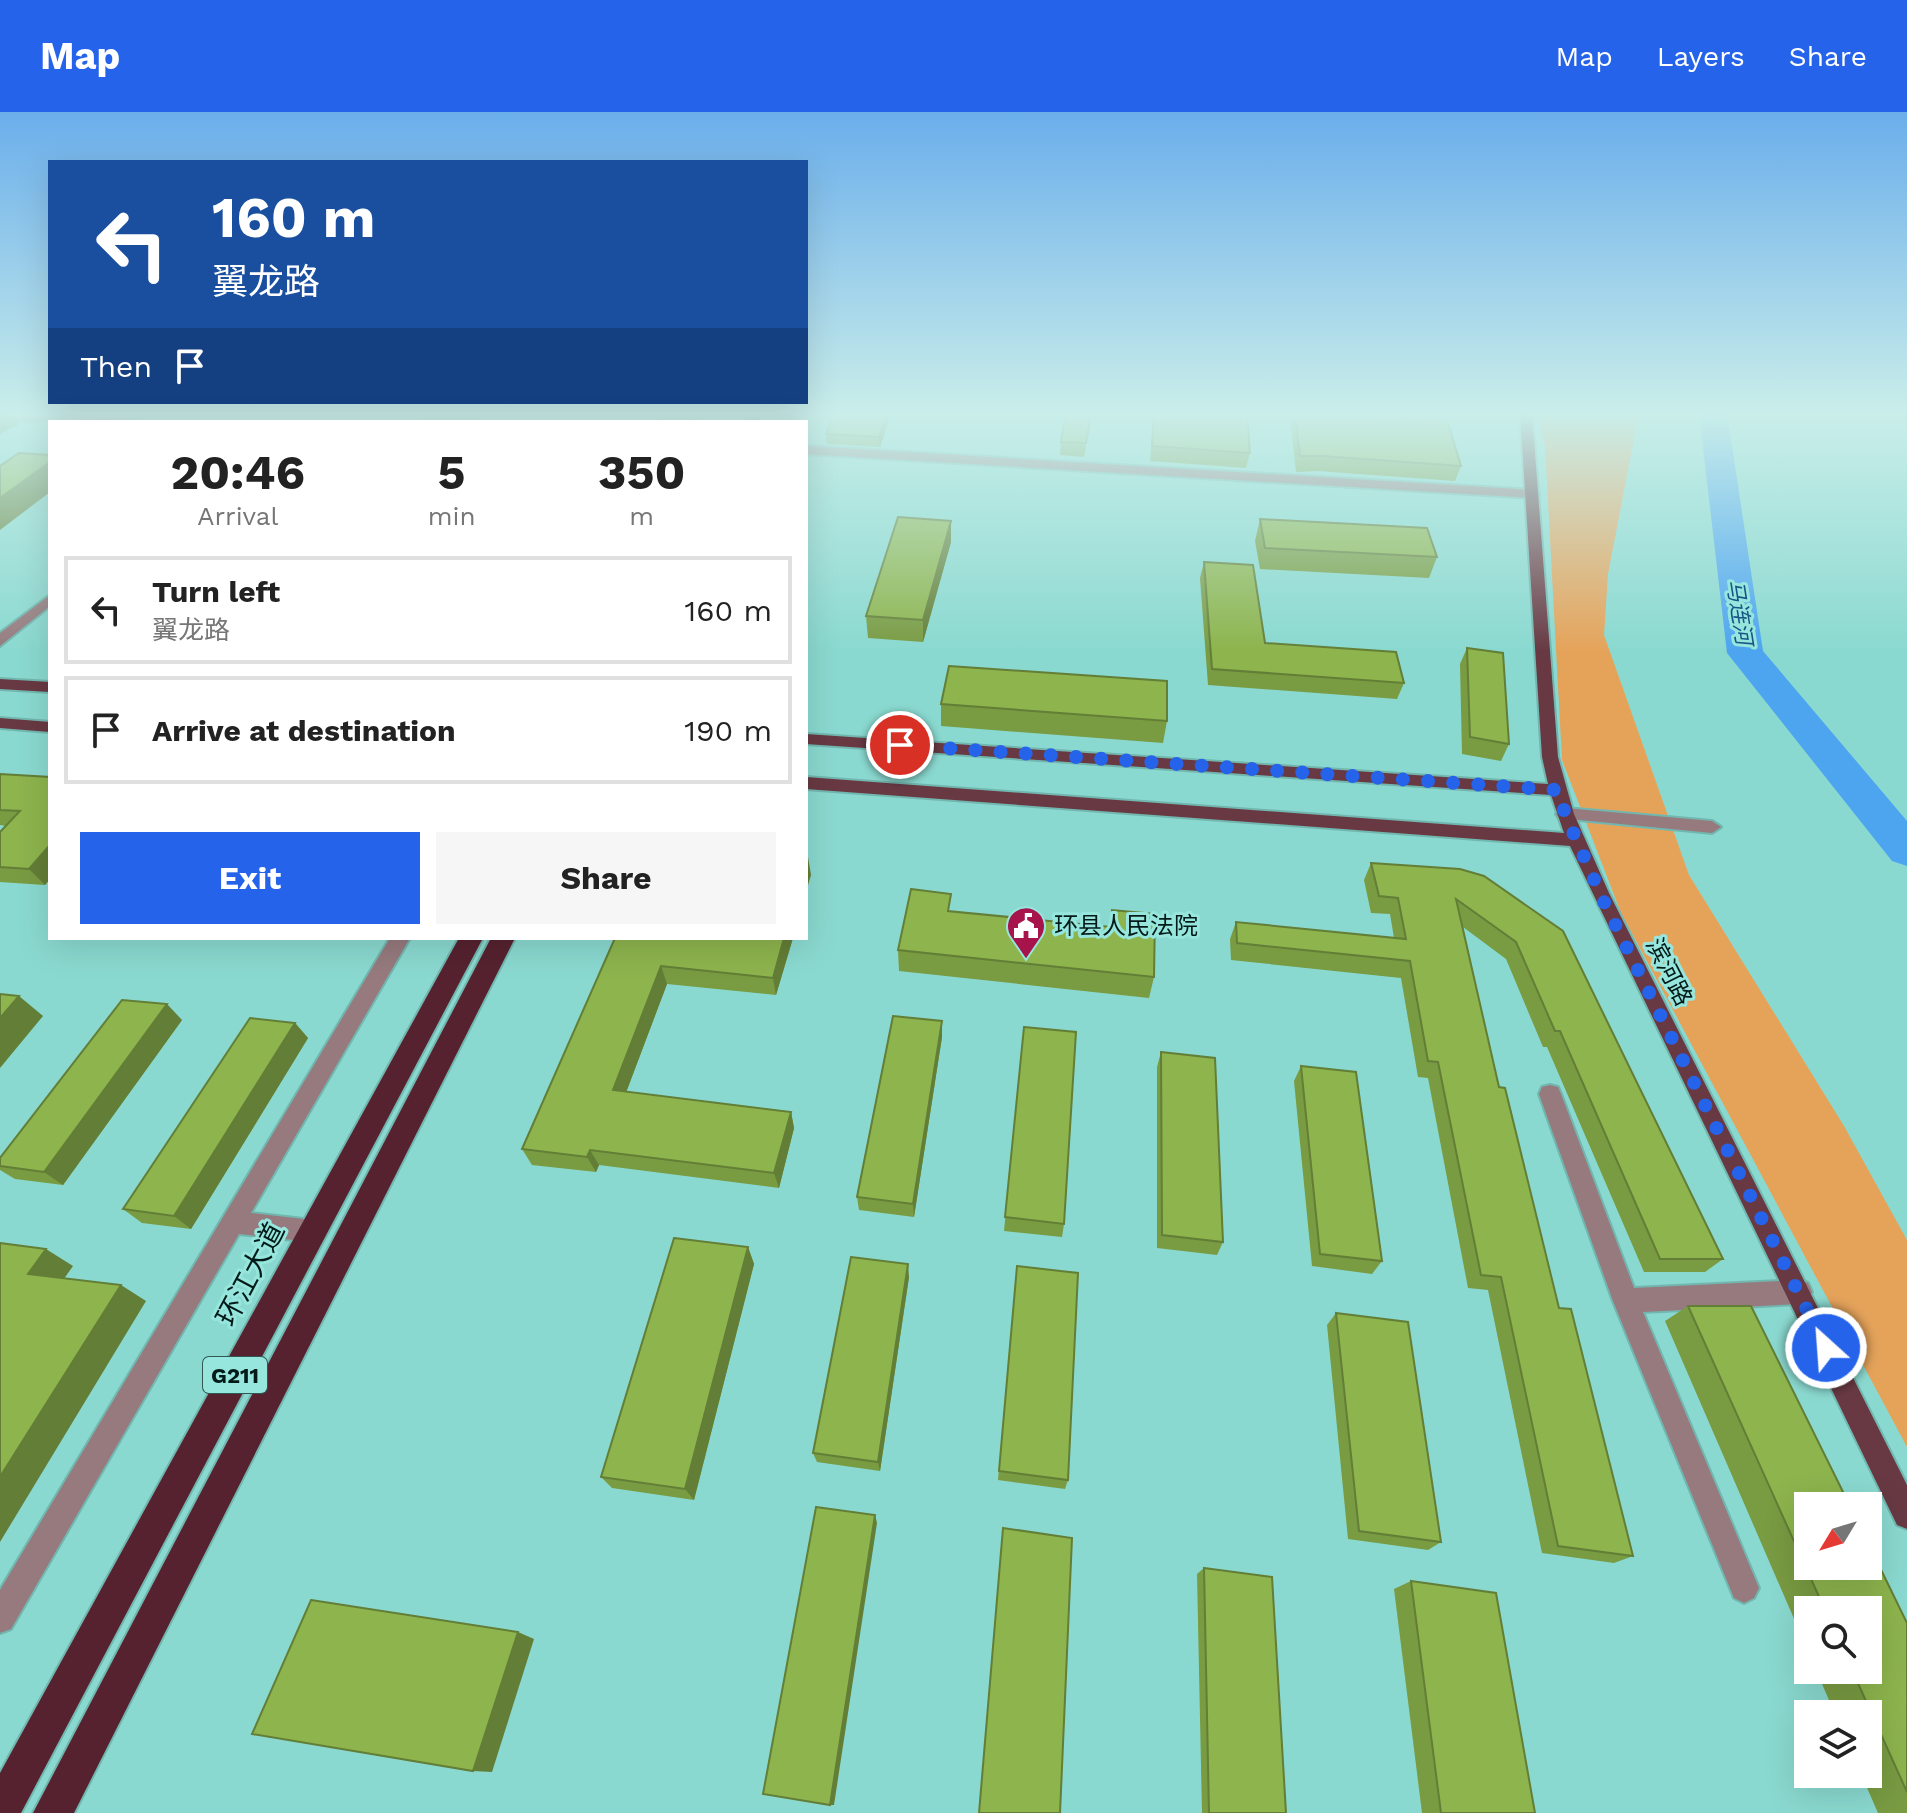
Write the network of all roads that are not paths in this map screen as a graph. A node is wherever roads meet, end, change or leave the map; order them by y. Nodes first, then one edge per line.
1 (1506, 492) edge
2 (1533, 494) joint
3 (48, 601) edge
4 (0, 641) edge
5 (3, 687) edge
6 (48, 687) edge
7 (0, 723) edge
8 (48, 727) edge
9 (808, 739) edge
10 (808, 783) edge
11 (1558, 790) junction
12 (1565, 814) junction
13 (1712, 827) dead end
14 (1576, 840) junction
15 (399, 940) edge
16 (470, 940) edge
17 (502, 940) edge
18 (1550, 1094) dead end
19 (233, 1222) junction
20 (312, 1231) junction
21 (1799, 1292) junction
22 (1626, 1301) junction
23 (1907, 1515) edge
24 (1744, 1588) dead end
25 (0, 1618) edge
26 (0, 1813) edge
27 (53, 1813) edge

1 - 2 street
2 - 11 main road, 滨河路
3 - 4 street
5 - 6 main road
7 - 8 main road
9 - 11 main road
10 - 14 main road
11 - 12 main road, 滨河路
12 - 13 street
12 - 14 main road, 滨河路
14 - 21 main road, 滨河路
15 - 19 street
16 - 20 highway, 环江大道 / G211
17 - 27 highway, G211
18 - 22 street
19 - 20 street
19 - 25 street
20 - 26 highway, 环江大道 / G211
21 - 22 street
21 - 23 main road, 滨河路
22 - 24 street

